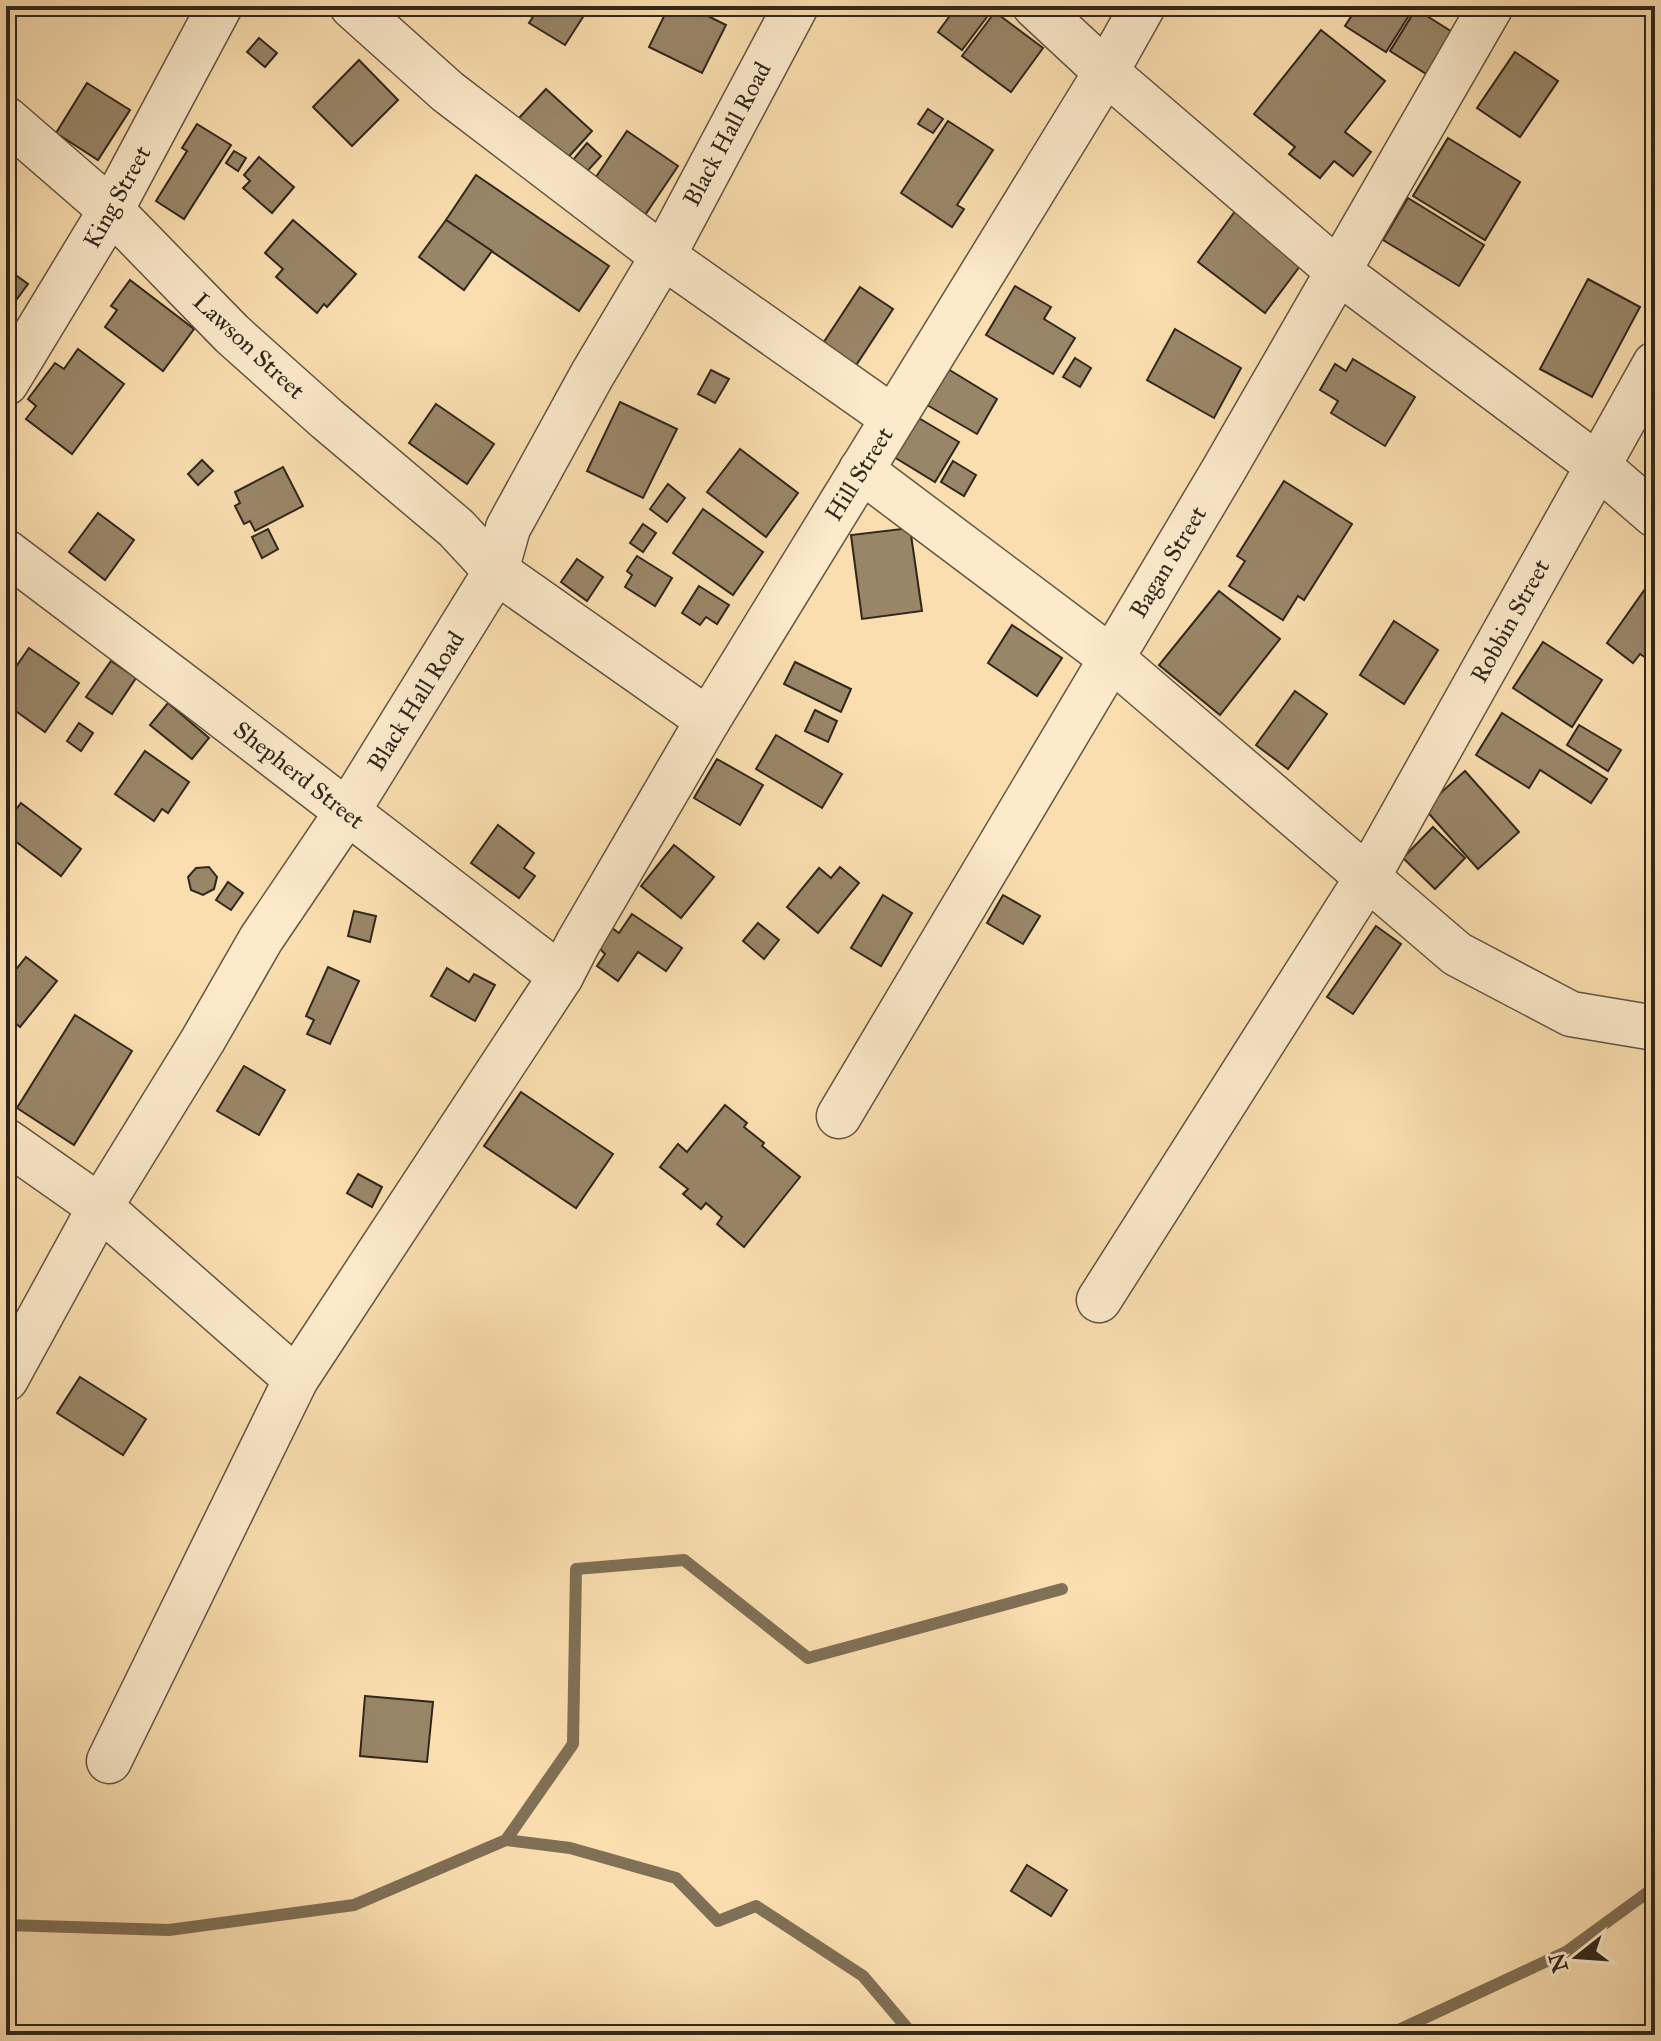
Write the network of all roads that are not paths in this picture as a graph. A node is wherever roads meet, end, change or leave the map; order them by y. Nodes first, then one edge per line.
1 (220, 6) edge
2 (352, 6) edge
3 (796, 6) edge
4 (1035, 6) edge
5 (1143, 6) edge
6 (1491, 6) edge
7 (1106, 72) junction
8 (6, 119) edge
9 (111, 210) junction
10 (663, 256) junction
11 (1339, 272) junction
12 (1655, 364) edge
13 (6, 383) edge
14 (893, 418) junction
15 (1597, 465) junction
16 (861, 470) junction
17 (1655, 515) edge
18 (6, 552) edge
19 (496, 571) junction
20 (1111, 658) junction
21 (708, 720) junction
22 (347, 812) junction
23 (1367, 878) junction
24 (569, 960) junction
25 (1655, 1028) edge
26 (839, 1116) dead end
27 (6, 1141) edge
28 (100, 1207) junction
29 (1099, 1300) dead end
30 (6, 1379) edge
31 (296, 1379) junction
32 (109, 1761) dead end

1 - 9 street, King Street
2 - 10 street
3 - 10 street, Black Hall Road
4 - 7 street
5 - 7 street, Hill Street
6 - 11 street, Bagan Street
7 - 11 street
7 - 14 street, Hill Street
8 - 9 street, Lawson Street
9 - 13 street, King Street
9 - 19 street, Lawson Street
10 - 14 street
10 - 19 street, Black Hall Road
11 - 15 street
11 - 20 street, Bagan Street
12 - 15 street, Robbin Street
14 - 16 street, Hill Street
15 - 17 street
15 - 23 street, Robbin Street
16 - 20 street
16 - 21 street, Hill Street
18 - 22 street, Shepherd Street
19 - 21 street, Lawson Street
19 - 22 street, Black Hall Road
20 - 23 street
20 - 26 street, Bagan Street
21 - 24 street, Hill Street
22 - 24 street, Shepherd Street
22 - 28 street, Black Hall Road
23 - 25 street
23 - 29 street, Robbin Street
24 - 31 street, Hill Street
27 - 28 street
28 - 30 street, Black Hall Road
28 - 31 street
31 - 32 street, Hill Street

